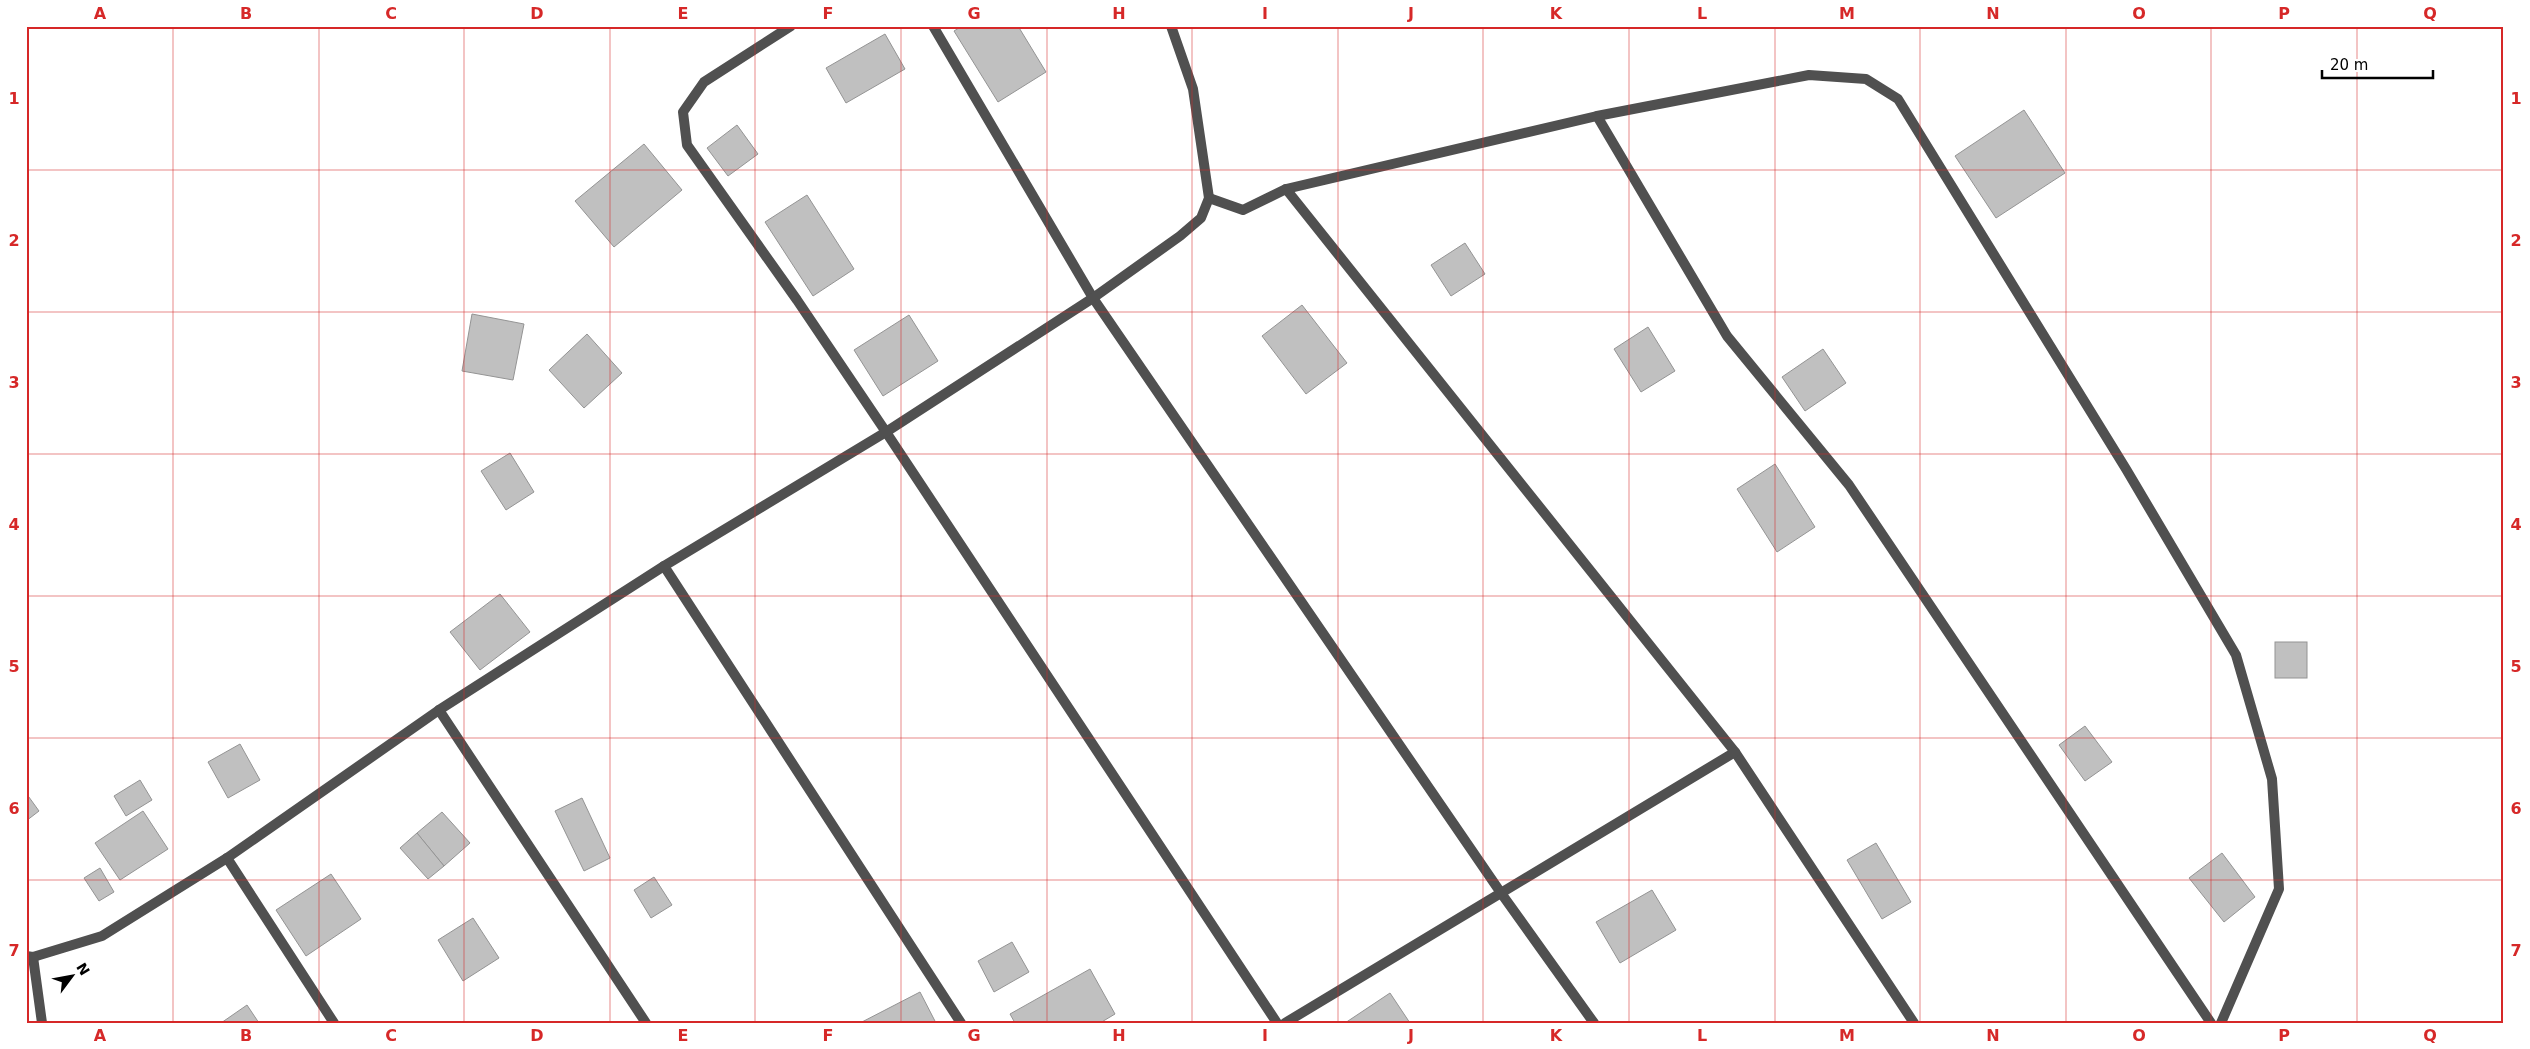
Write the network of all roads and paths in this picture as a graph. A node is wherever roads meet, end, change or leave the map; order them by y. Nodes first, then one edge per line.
1 (791, 26) edge
2 (933, 26) edge
3 (1171, 26) edge
4 (1597, 116) junction
5 (1286, 189) junction
6 (1209, 198) junction
7 (1093, 298) junction
8 (886, 432) junction
9 (664, 566) junction
10 (439, 710) junction
11 (1736, 752) junction
12 (227, 858) junction
13 (1501, 893) junction
14 (29, 956) edge
15 (42, 1023) edge
16 (334, 1023) edge
17 (646, 1023) edge
18 (961, 1023) edge
19 (1277, 1023) edge
20 (1285, 1023) edge
21 (1594, 1023) edge
22 (1914, 1023) edge
23 (2211, 1023) edge
24 (2221, 1023) edge

1 - 8 street
2 - 7 street
3 - 6 street
4 - 5 street
4 - 23 street
4 - 24 street
5 - 6 street
5 - 11 street
6 - 7 street
7 - 8 street
7 - 13 street
8 - 9 street
8 - 19 street
9 - 10 street
9 - 18 street
10 - 12 street
10 - 17 street
11 - 13 street
11 - 22 street
12 - 14 street
12 - 16 street
13 - 20 street
13 - 21 street
14 - 15 street

